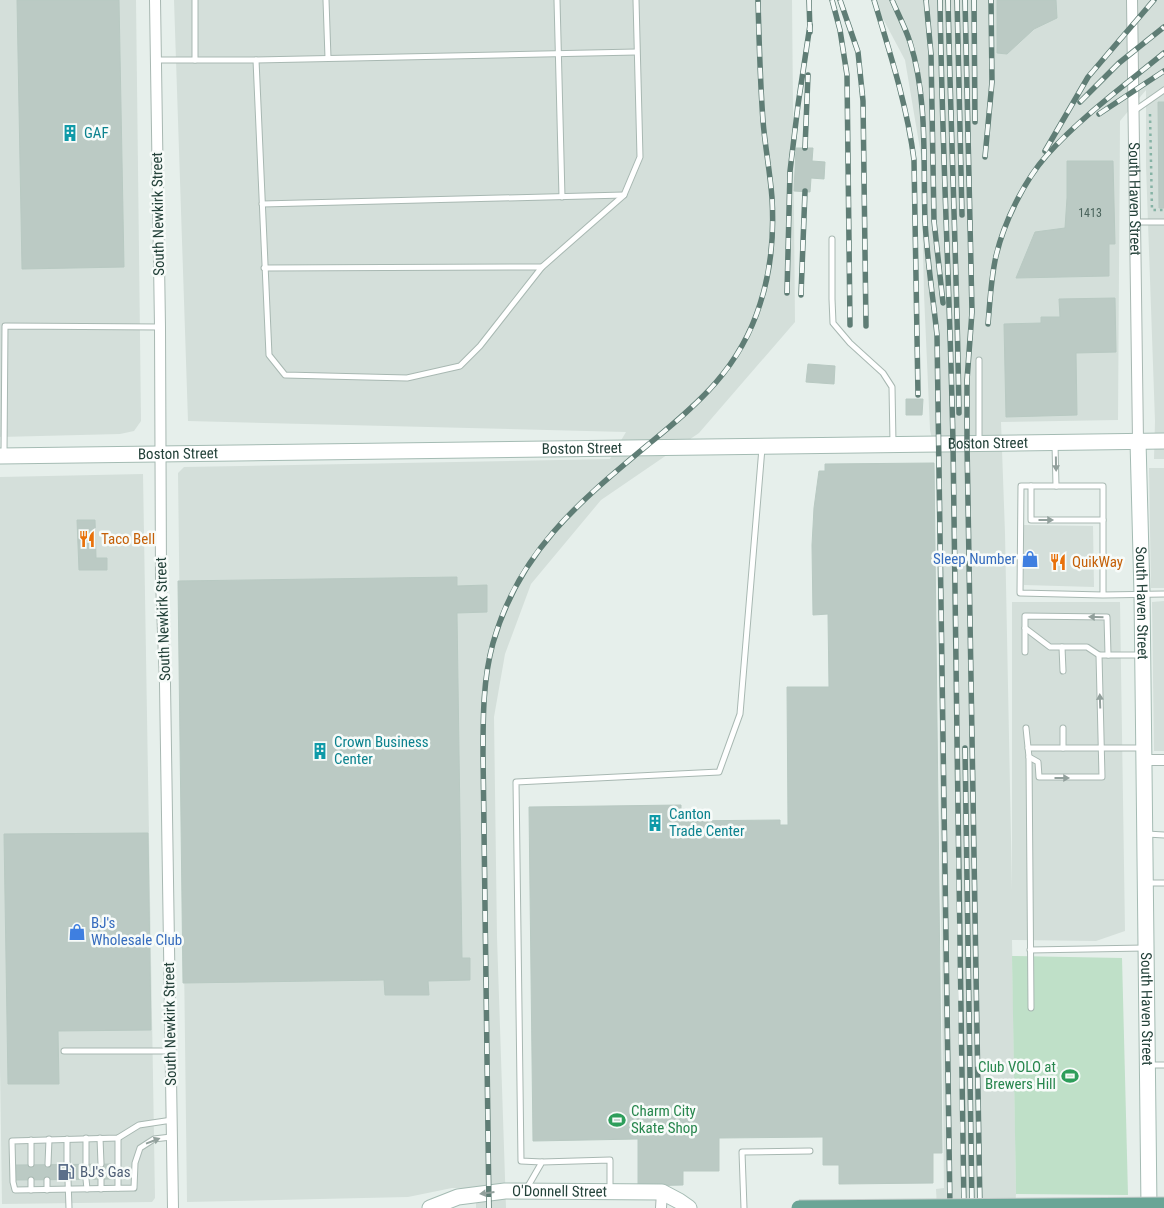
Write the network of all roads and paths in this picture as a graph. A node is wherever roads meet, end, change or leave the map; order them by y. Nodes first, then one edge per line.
1 (155, 0) edge
2 (195, 0) edge
3 (326, 0) edge
4 (557, 0) edge
5 (636, 0) edge
6 (1132, 0) edge
7 (636, 52) junction
8 (558, 54) junction
9 (328, 58) junction
10 (156, 60) junction
11 (195, 60) junction
12 (256, 60) junction
13 (1164, 90) edge
14 (1133, 111) junction
15 (1150, 114) dead end
16 (624, 195) junction
17 (562, 197) junction
18 (262, 204) junction
19 (1164, 210) edge
20 (1135, 222) junction
21 (1164, 222) edge
22 (832, 239) dead end
23 (542, 267) junction
24 (264, 268) junction
25 (160, 327) junction
26 (979, 360) dead end
27 (2, 383) edge
28 (1138, 441) junction
29 (1164, 441) edge
30 (1055, 442) junction
31 (979, 443) junction
32 (893, 444) junction
33 (762, 445) junction
34 (160, 454) junction
35 (2, 456) edge
36 (1031, 486) junction
37 (1056, 486) junction
38 (1103, 520) junction
39 (1142, 594) junction
40 (1164, 594) edge
41 (1103, 595) junction
42 (1025, 628) junction
43 (1062, 647) junction
44 (1025, 652) dead end
45 (1099, 655) junction
46 (1108, 655) junction
47 (1142, 655) junction
48 (1062, 670) dead end
49 (1026, 728) dead end
50 (1063, 728) dead end
51 (1028, 748) junction
52 (1063, 748) junction
53 (1102, 748) junction
54 (1143, 754) junction
55 (1029, 757) junction
56 (1164, 760) edge
57 (1144, 834) junction
58 (1164, 835) edge
59 (1145, 883) junction
60 (1164, 883) edge
61 (1146, 948) junction
62 (1030, 950) junction
63 (1031, 1008) dead end
64 (64, 1051) dead end
65 (171, 1051) junction
66 (1147, 1065) junction
67 (1164, 1065) edge
68 (172, 1120) junction
69 (172, 1137) junction
70 (86, 1138) junction
71 (100, 1138) junction
72 (118, 1138) junction
73 (49, 1139) junction
74 (67, 1139) junction
75 (31, 1140) junction
76 (810, 1151) dead end
77 (542, 1162) junction
78 (31, 1164) dead end
79 (48, 1164) dead end
80 (67, 1164) dead end
81 (86, 1164) dead end
82 (101, 1164) dead end
83 (86, 1179) dead end
84 (101, 1179) dead end
85 (31, 1180) dead end
86 (48, 1180) dead end
87 (68, 1180) dead end
88 (118, 1188) junction
89 (87, 1189) junction
90 (101, 1189) junction
91 (31, 1190) junction
92 (47, 1190) junction
93 (68, 1190) junction
94 (526, 1191) junction
95 (610, 1192) junction
96 (662, 1192) junction
97 (1164, 1205) edge
98 (69, 1208) edge
99 (172, 1208) edge
100 (430, 1208) edge
101 (661, 1208) edge
102 (689, 1208) edge
103 (744, 1208) edge
104 (799, 1208) edge
105 (1149, 1208) edge

1 - 10 street, South Newkirk Street
2 - 11 lane
3 - 9 lane
4 - 8 lane
5 - 7 lane
6 - 14 street, South Haven Street
7 - 8 lane
7 - 16 lane
8 - 9 lane
8 - 17 lane
9 - 12 lane
10 - 11 lane
10 - 25 street, South Newkirk Street
11 - 12 lane
12 - 18 lane
13 - 14 lane
14 - 20 street, South Haven Street
15 - 19 path
16 - 17 lane
16 - 23 lane
17 - 18 lane
18 - 24 lane
20 - 21 lane
20 - 28 street, South Haven Street
22 - 32 lane
23 - 24 lane
23 - 24 lane
25 - 27 lane
25 - 34 street, South Newkirk Street
26 - 31 lane
27 - 35 lane
28 - 29 main road, Boston Street
28 - 30 main road, Boston Street
28 - 39 main road, South Haven Street
30 - 31 main road, Boston Street
30 -> 37 lane
31 - 32 main road, Boston Street
32 - 33 main road, Boston Street
33 - 34 main road, Boston Street
33 - 77 lane
34 - 35 main road, Boston Street
34 - 65 street, South Newkirk Street
36 - 37 lane
36 -> 38 lane
36 - 41 lane
37 - 38 lane
38 - 41 lane
39 - 40 lane
39 - 41 lane
39 - 47 main road, South Haven Street
42 - 43 lane
42 - 44 lane
46 -> 42 lane
43 - 45 lane
43 - 48 lane
45 - 46 lane
53 -> 45 lane
46 - 47 lane
47 - 54 main road, South Haven Street
49 - 51 lane
50 - 52 lane
51 - 52 lane
51 - 55 lane
52 - 53 lane
53 - 54 lane
55 -> 53 lane
54 - 56 street
54 - 57 main road, South Haven Street
55 - 62 lane
57 - 58 lane
57 - 59 main road, South Haven Street
59 - 60 lane
59 - 61 main road, South Haven Street
61 - 62 lane
61 - 66 main road, South Haven Street
62 - 63 lane
64 - 65 lane
65 - 68 street, South Newkirk Street
66 - 67 lane
66 - 105 main road, South Haven Street
68 - 69 street, South Newkirk Street
68 - 72 lane
88 -> 69 lane
69 - 99 street, South Newkirk Street
70 - 71 lane
70 - 74 lane
70 - 81 lane
71 - 72 lane
71 - 82 lane
72 - 88 lane
73 - 74 lane
73 - 75 lane
73 - 79 lane
74 - 80 lane
75 - 78 lane
75 - 91 lane
76 - 103 lane
77 - 94 lane
77 - 95 lane
83 - 89 lane
84 - 90 lane
85 - 91 lane
86 - 92 lane
87 - 93 lane
88 - 90 lane
89 - 90 lane
89 - 93 lane
91 - 92 lane
92 - 93 lane
93 - 98 lane
94 - 95 main road, O'Donnell Street
94 -> 100 main road, O'Donnell Street
95 - 96 main road, O'Donnell Street
96 - 101 street
96 - 102 main road, O'Donnell Street
97 - 104 main road, bridge

